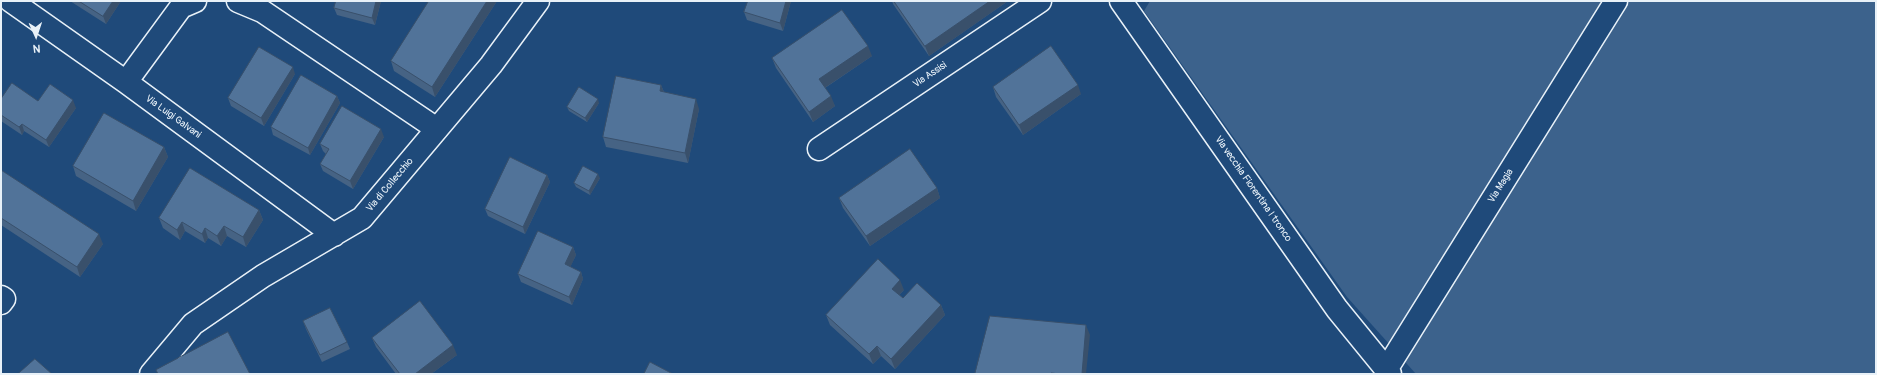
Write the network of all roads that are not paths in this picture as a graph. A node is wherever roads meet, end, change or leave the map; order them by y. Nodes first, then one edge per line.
1 (11, 1) edge
2 (196, 1) edge
3 (238, 1) edge
4 (538, 1) edge
5 (1040, 1) edge
6 (1121, 1) edge
7 (1616, 1) edge
8 (126, 82) junction
9 (437, 129) junction
10 (820, 150) dead end
11 (334, 235) junction
12 (1, 297) edge
13 (1, 303) edge
14 (1388, 372) edge
15 (151, 374) edge

1 - 8 street, Via Luigi Galvani
2 - 8 street
3 - 9 street
4 - 9 street, Via di Collecchio
5 - 10 street, Via Assisi
6 - 14 street, Via vecchia Fiorentina I tronco
7 - 14 street, Via Magia
8 - 11 street, Via Luigi Galvani
9 - 11 street, Via di Collecchio
11 - 15 street, Via di Collecchio
12 - 13 street

